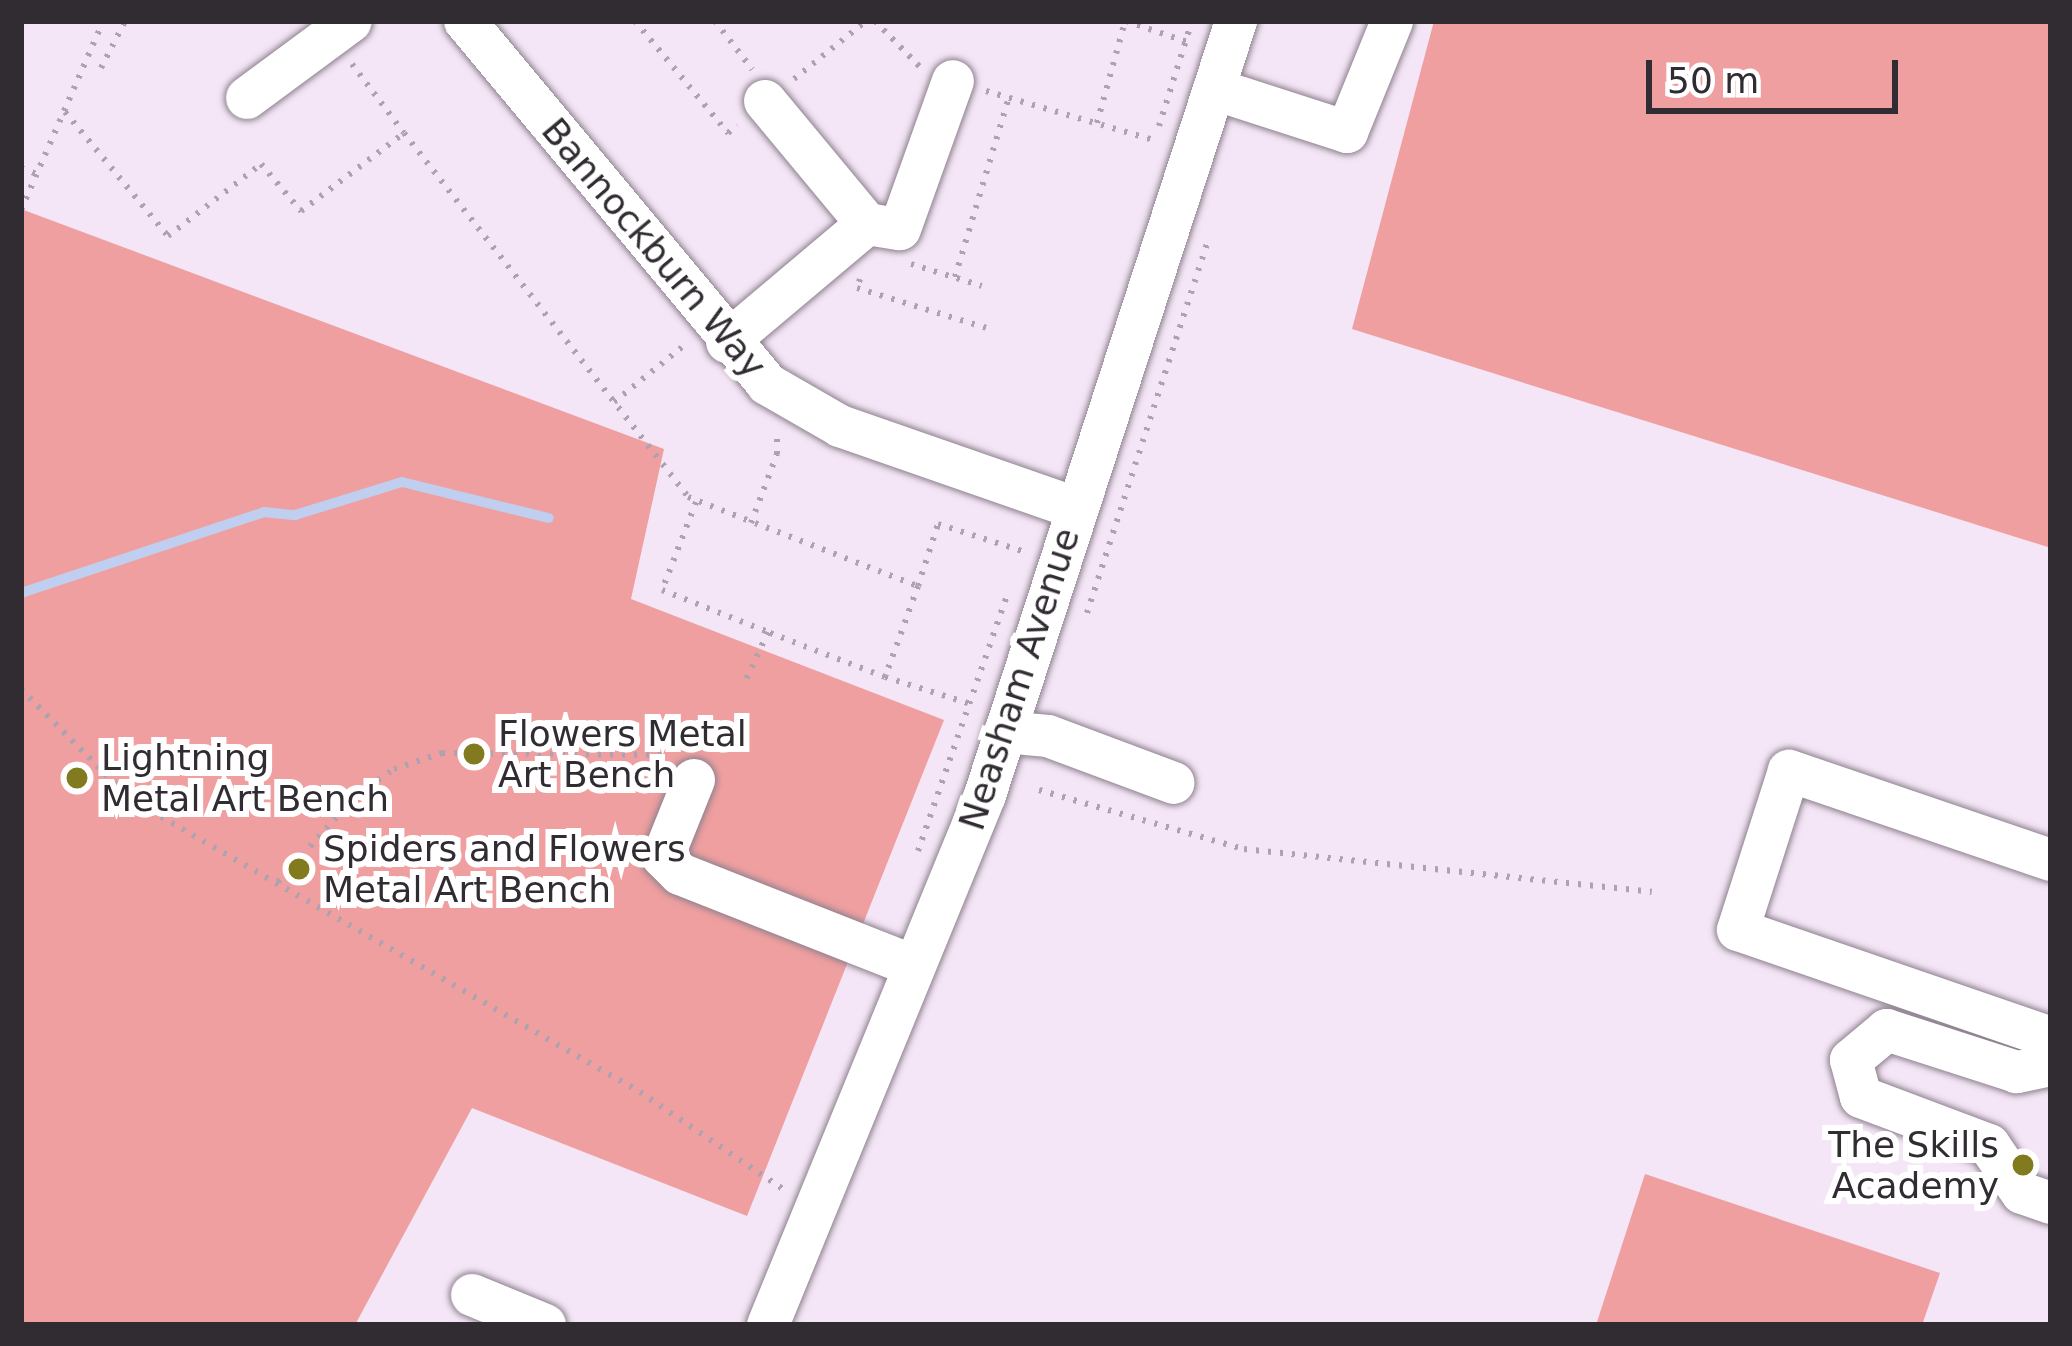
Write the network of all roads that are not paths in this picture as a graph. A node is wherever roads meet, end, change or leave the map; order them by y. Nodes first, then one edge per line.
1 (465, 21) edge
2 (1392, 21) edge
3 (341, 28) edge
4 (1225, 55) edge
5 (953, 81) road end
6 (247, 98) dead end
7 (769, 98) road end
8 (857, 232) junction
9 (719, 333) junction
10 (1076, 508) junction
11 (1005, 732) junction
12 (678, 768) road end
13 (1174, 783) dead end
14 (2051, 860) edge
15 (914, 966) junction
16 (2051, 1038) edge
17 (2051, 1065) edge
18 (2051, 1203) edge
19 (472, 1295) dead end
20 (544, 1325) edge
21 (768, 1325) edge

1 - 9 street, Bannockburn Way
2 - 4 street
3 - 6 street
4 - 10 street, Neasham Avenue
5 - 8 street
7 - 8 street
8 - 9 street
9 - 10 street, Bannockburn Way
10 - 11 street, Neasham Avenue
11 - 13 street
11 - 15 street, Neasham Avenue
12 - 15 street
14 - 16 street
15 - 21 street, Neasham Avenue
17 - 18 street
19 - 20 street

